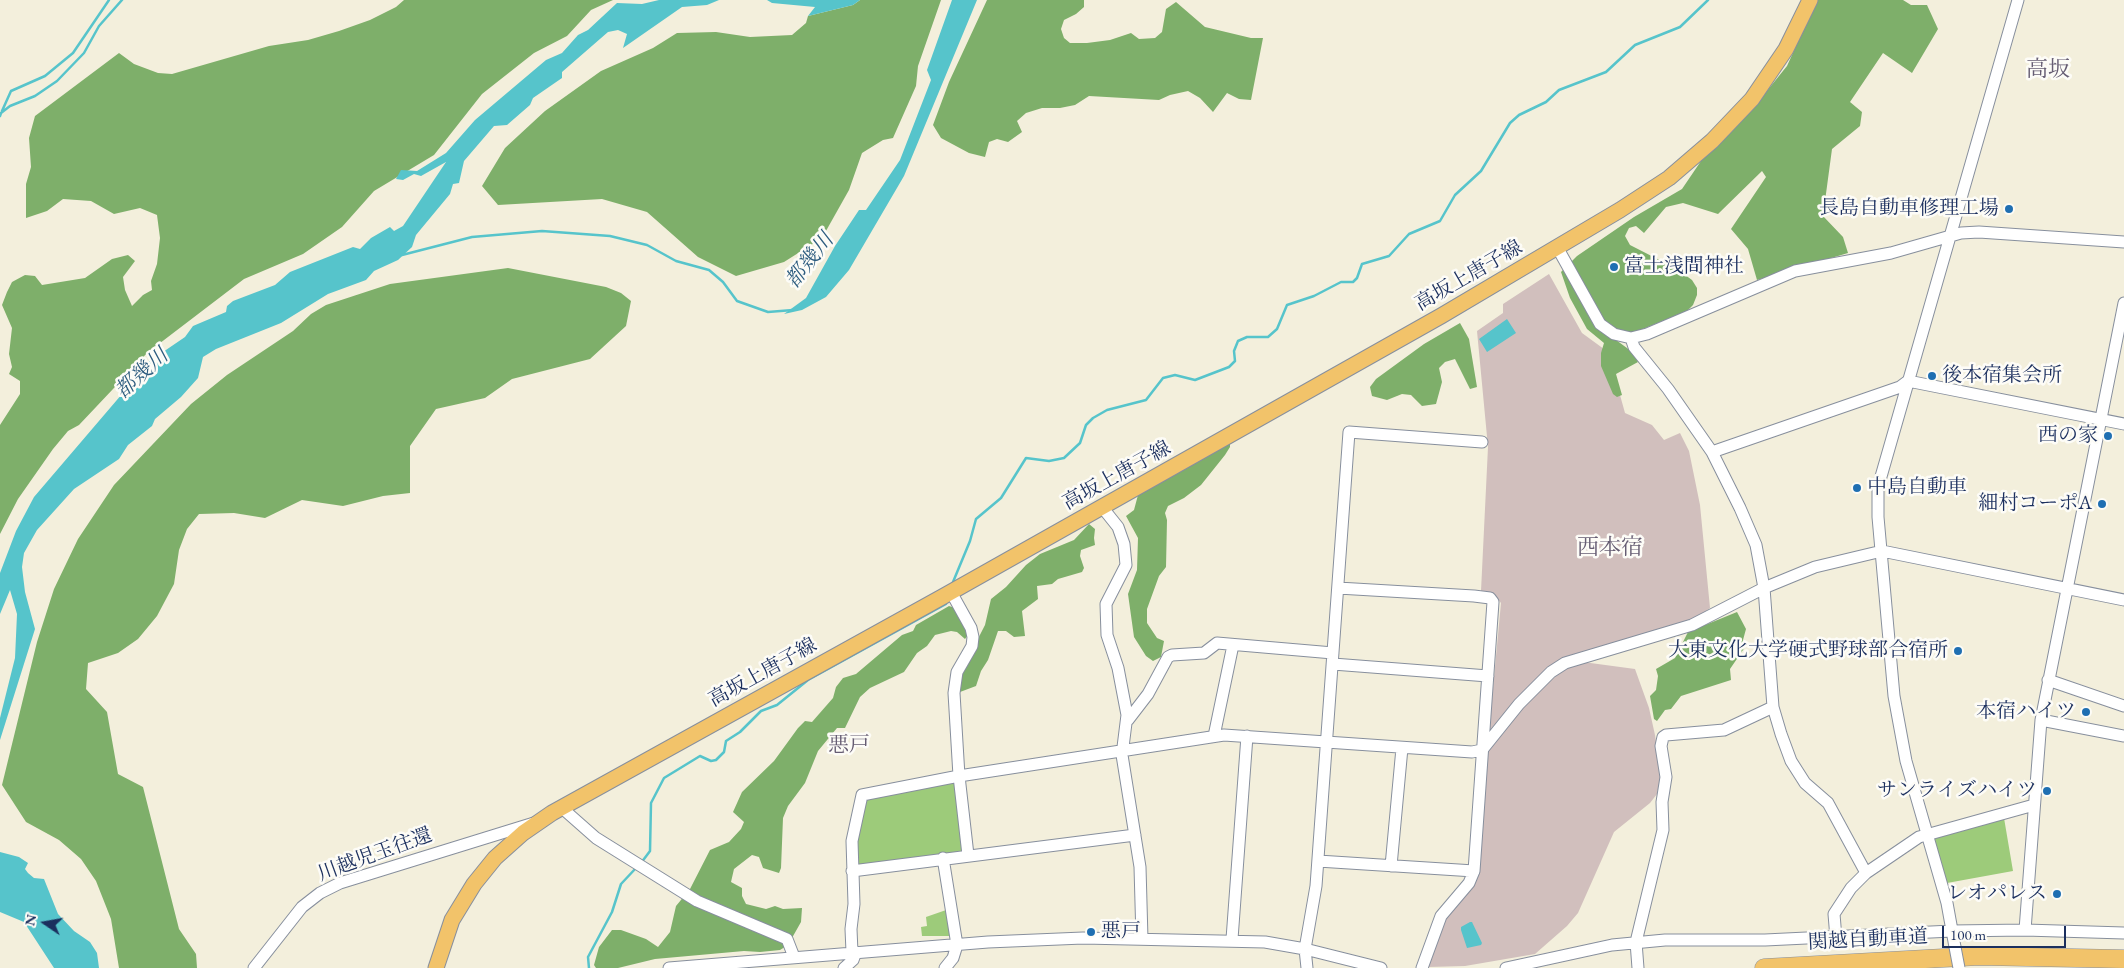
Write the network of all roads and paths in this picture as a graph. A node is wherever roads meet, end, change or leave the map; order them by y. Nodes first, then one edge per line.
1 (1810, 0) edge
2 (2018, 0) edge
3 (1952, 236) junction
4 (2124, 242) edge
5 (1557, 247) junction
6 (2124, 304) edge
7 (1631, 338) junction
8 (1908, 381) junction
9 (2101, 419) junction
10 (2124, 424) edge
11 (1482, 442) dead end
12 (1712, 452) junction
13 (1102, 507) junction
14 (1882, 551) junction
15 (1338, 588) junction
16 (1764, 588) junction
17 (2066, 588) junction
18 (952, 592) junction
19 (2124, 600) edge
20 (1233, 645) junction
21 (1333, 659) junction
22 (1488, 676) junction
23 (2048, 680) junction
24 (2124, 706) edge
25 (1773, 707) junction
26 (1128, 720) junction
27 (2041, 720) junction
28 (1214, 736) junction
29 (1247, 736) junction
30 (2124, 736) edge
31 (1326, 743) junction
32 (1402, 748) junction
33 (1122, 750) junction
34 (1482, 750) junction
35 (959, 776) junction
36 (2034, 806) junction
37 (562, 808) junction
38 (537, 823) junction
39 (1136, 834) junction
40 (1928, 835) junction
41 (968, 855) junction
42 (943, 858) junction
43 (1318, 861) junction
44 (1391, 866) junction
45 (852, 871) junction
46 (1474, 872) junction
47 (1866, 873) junction
48 (2025, 930) junction
49 (1952, 931) junction
50 (2124, 933) edge
51 (1836, 938) junction
52 (1142, 939) junction
53 (1232, 939) junction
54 (1636, 942) junction
55 (957, 945) junction
56 (1305, 949) junction
57 (854, 952) junction
58 (794, 957) junction
59 (2124, 959) edge
60 (1637, 962) edge
61 (254, 968) edge
62 (436, 968) edge
63 (669, 968) edge
64 (844, 968) edge
65 (945, 968) edge
66 (1307, 968) edge
67 (1382, 968) edge
68 (1422, 968) edge
69 (1506, 968) edge
70 (1764, 968) edge
71 (1959, 968) edge

1 - 5 main road, 高坂上唐子線
2 - 3 street
3 - 4 street
3 - 7 street
3 - 8 street
5 - 7 street
5 - 13 main road, 高坂上唐子線
6 - 9 street
7 - 12 street
8 - 9 street
8 - 12 street
8 - 14 street
9 - 10 street
9 - 17 street
11 - 15 street
12 - 16 street
13 - 18 main road, 高坂上唐子線
13 - 26 street
14 - 16 street
14 - 17 street
14 - 40 street
15 - 21 street
15 - 22 street
16 - 25 street
16 - 34 street
17 - 19 street
17 - 23 street
18 - 35 street
18 - 37 main road, 高坂上唐子線
20 - 21 street
20 - 26 street
20 - 28 street
21 - 22 street
21 - 31 street
22 - 34 street
23 - 24 street
23 - 27 street
25 - 47 street
25 - 54 street
26 - 33 street
27 - 30 street
27 - 36 street
28 - 29 street
28 - 33 street
29 - 31 street
29 - 53 street
31 - 32 street
31 - 43 street
32 - 34 street
32 - 44 street
33 - 35 street
33 - 39 street
34 - 46 street
35 - 41 street
35 - 45 street
36 - 40 street
36 - 48 street
37 - 38 main road, 高坂上唐子線
37 - 58 street
38 - 61 street, 川越児玉往還
38 - 62 main road, 高坂上唐子線
39 - 41 street
39 - 52 street
40 - 47 street
40 - 49 street
41 - 42 street
42 - 45 street
42 - 55 street
43 - 44 street
43 - 56 street
44 - 46 street
45 - 57 street
46 - 68 street
47 - 51 street
48 - 49 street
48 - 50 street
49 - 51 street
49 - 71 street, bridge
51 - 54 street
52 - 53 street
52 - 55 street
53 - 56 street
54 - 60 street
54 - 69 street
55 - 57 street
55 - 65 street
56 - 66 street
56 - 67 street
57 - 58 street
57 - 64 street
58 - 63 street
59 - 70 highway, 関越自動車道

